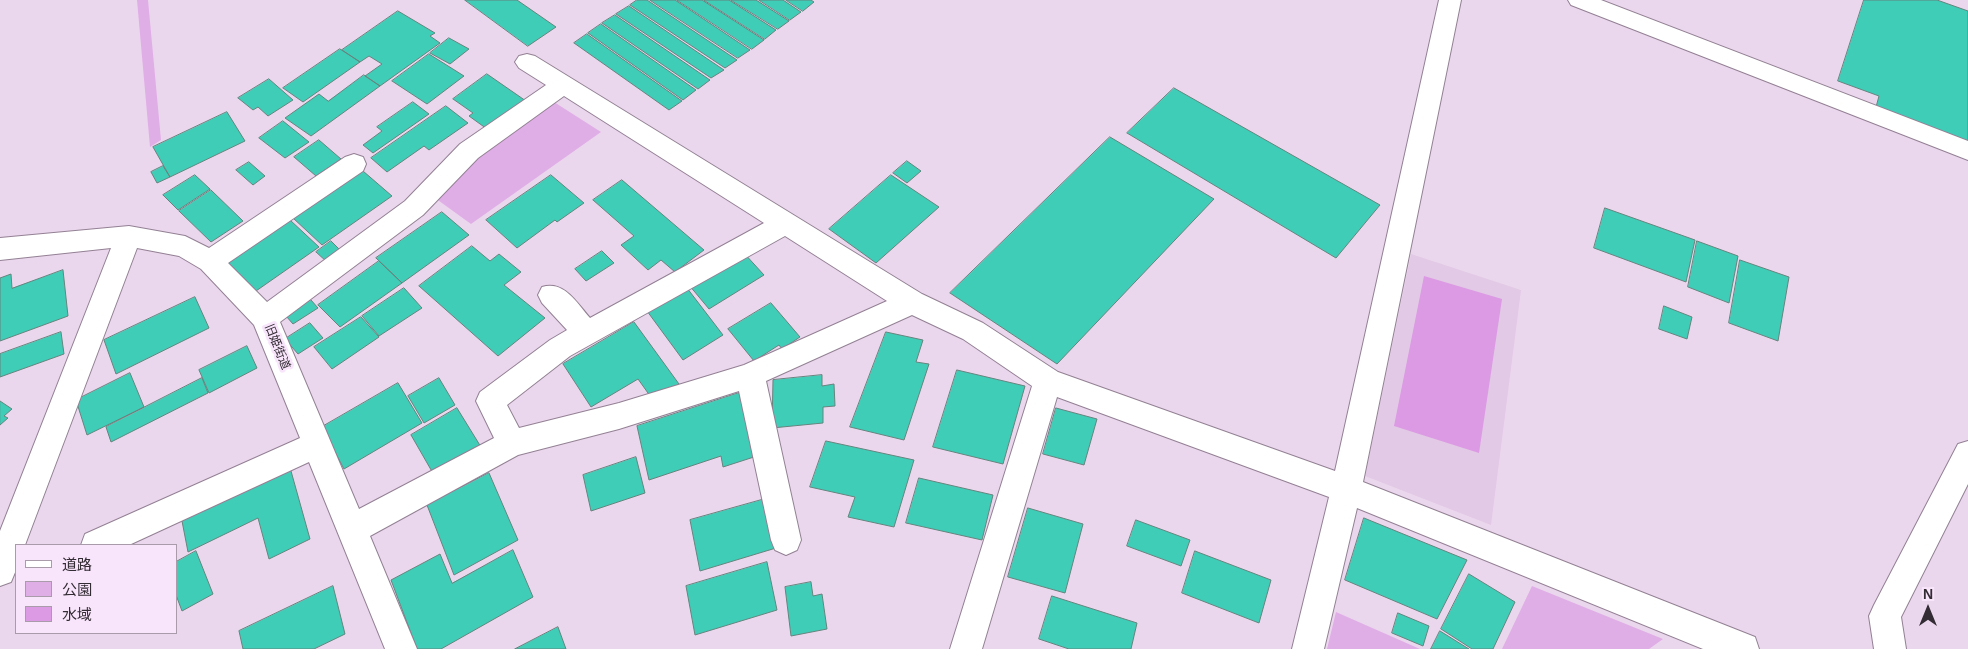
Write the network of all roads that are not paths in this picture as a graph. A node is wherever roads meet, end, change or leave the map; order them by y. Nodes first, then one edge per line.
1 (1450, 0) edge
2 (1579, 0) edge
3 (527, 62) dead end
4 (563, 85) junction
5 (1968, 151) edge
6 (354, 164) dead end
7 (786, 223) junction
8 (129, 236) junction
9 (0, 249) edge
10 (210, 262) junction
11 (552, 294) dead end
12 (912, 302) junction
13 (265, 318) junction
14 (587, 333) junction
15 (750, 375) junction
16 (1048, 381) junction
17 (512, 443) junction
18 (317, 444) junction
19 (1968, 454) edge
20 (1346, 490) junction
21 (352, 529) junction
22 (786, 540) dead end
23 (98, 544) edge
24 (0, 571) edge
25 (15, 582) edge
26 (0, 589) edge
27 (401, 649) edge
28 (966, 649) edge
29 (1308, 649) edge
30 (1743, 649) edge
31 (1890, 649) edge

1 - 20 street
2 - 5 street
3 - 4 street
4 - 7 street
4 - 13 street
6 - 10 street
7 - 12 street
7 - 14 street
8 - 9 street, 旧姫街道
8 - 10 street, 旧姫街道
8 - 24 street
10 - 13 street, 旧姫街道
11 - 14 street
12 - 15 street
12 - 16 street
13 - 18 street, 旧姫街道
14 - 17 street
15 - 17 street
15 - 22 street
16 - 20 street
16 - 28 street
17 - 21 street
18 - 21 street, 旧姫街道
18 - 23 street
19 - 31 street
20 - 29 street
20 - 30 street
21 - 27 street, 旧姫街道
25 - 26 street

